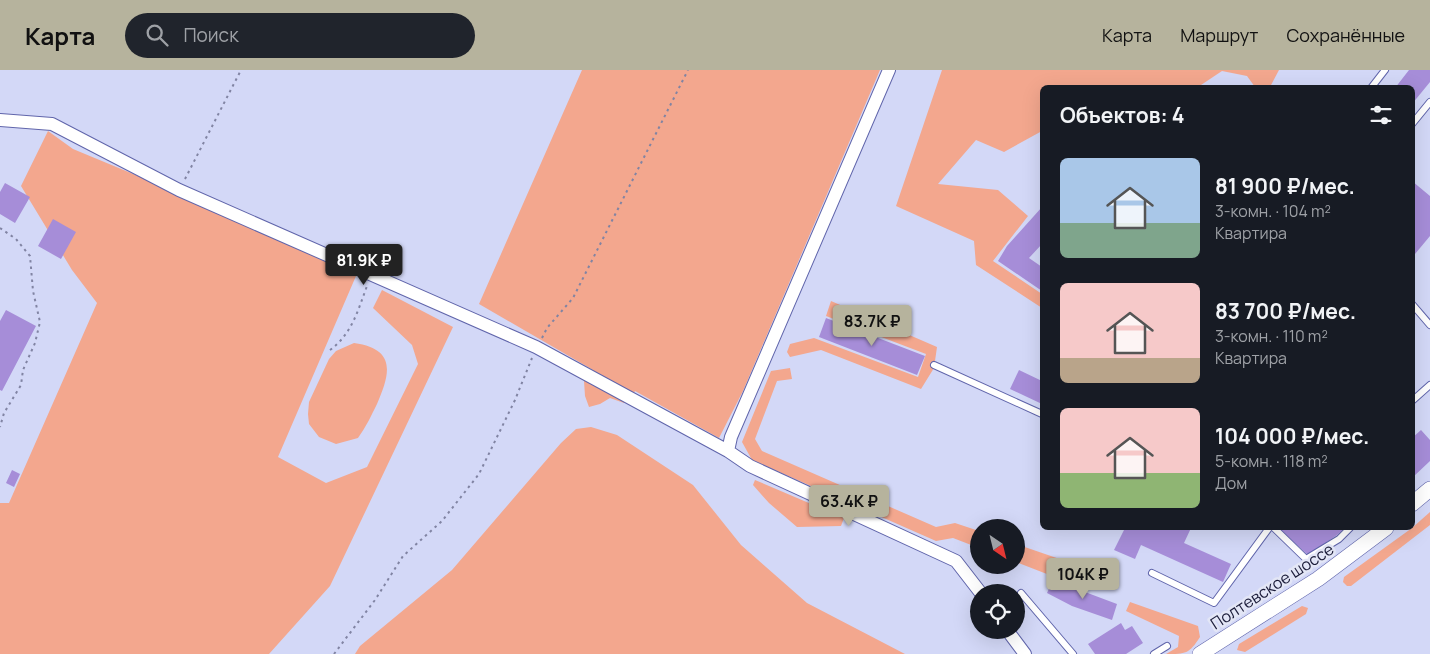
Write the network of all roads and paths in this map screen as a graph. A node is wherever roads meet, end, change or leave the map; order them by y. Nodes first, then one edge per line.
1 (241, 70) edge
2 (688, 70) edge
3 (889, 70) edge
4 (1386, 70) edge
5 (1374, 85) edge
6 (1430, 102) edge
7 (0, 120) edge
8 (1415, 120) edge
9 (179, 190) junction
10 (0, 228) edge
11 (371, 274) junction
12 (1415, 308) edge
13 (1430, 325) edge
14 (536, 347) junction
15 (330, 350) dead end
16 (934, 365) dead end
17 (1430, 385) edge
18 (1415, 398) edge
19 (1040, 413) edge
20 (0, 427) edge
21 (728, 451) junction
22 (1430, 488) edge
23 (1415, 501) edge
24 (1268, 530) edge
25 (1276, 530) edge
26 (1348, 530) edge
27 (1383, 530) edge
28 (1152, 573) dead end
29 (974, 584) edge
30 (1025, 598) edge
31 (1014, 639) edge
32 (1167, 646) dead end
33 (334, 654) edge
34 (1025, 654) edge
35 (1073, 654) edge
36 (1154, 654) edge
37 (1200, 654) edge

1 - 9 path
2 - 14 path
3 - 21 street
4 - 5 lane
6 - 8 lane
7 - 9 street
9 - 11 street
10 - 20 path
11 - 14 street
11 - 15 path
12 - 13 lane
14 - 21 street
14 - 33 path
16 - 19 lane
17 - 18 lane
21 - 29 street
22 - 23 street
24 - 28 lane
25 - 26 lane
27 - 37 street, Полтевское шоссе
30 - 35 lane
31 - 34 street
32 - 36 lane

